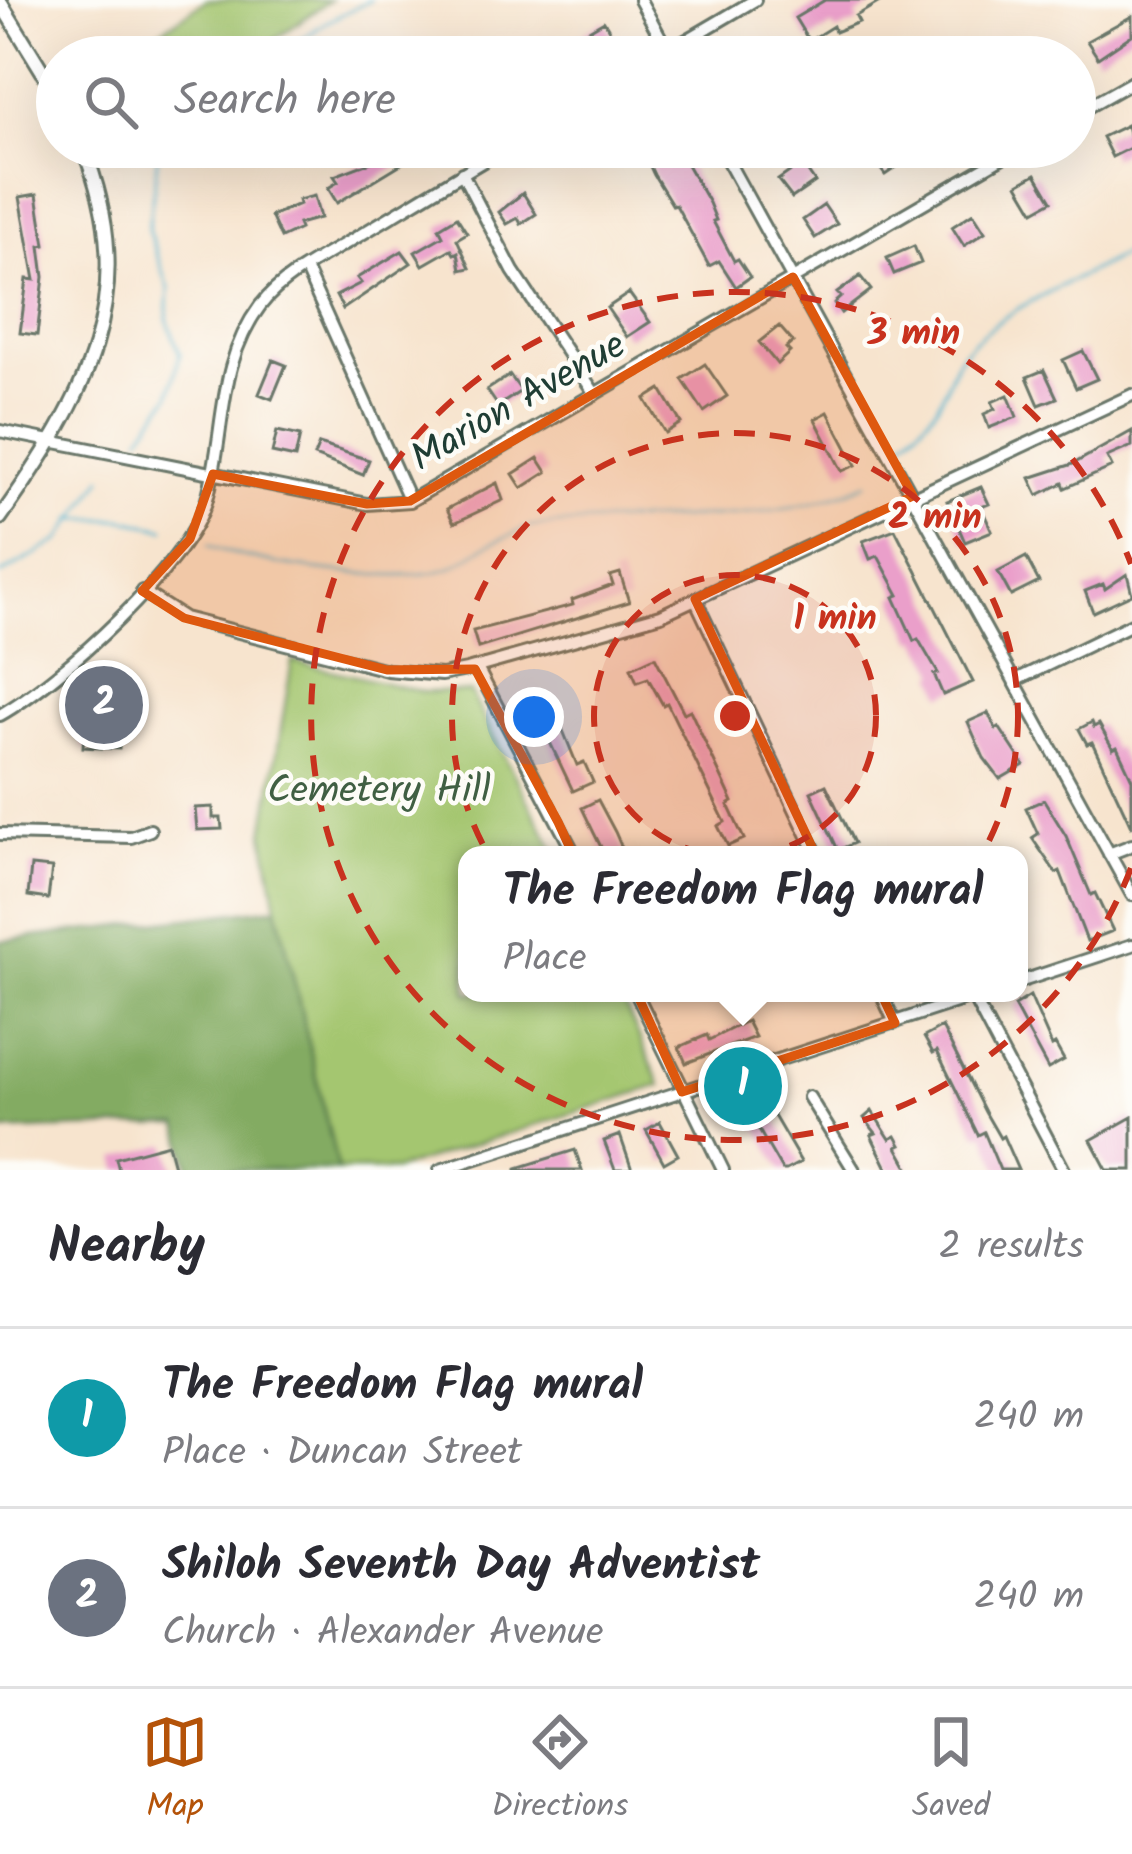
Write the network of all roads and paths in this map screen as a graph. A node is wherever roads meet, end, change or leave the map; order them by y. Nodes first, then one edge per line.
1 (640, 0) edge
2 (755, 0) edge
3 (0, 2) edge
4 (657, 36) edge
5 (697, 36) edge
6 (36, 61) edge
7 (1132, 82) edge
8 (1096, 102) edge
9 (88, 168) edge
10 (471, 168) edge
11 (732, 168) edge
12 (983, 168) edge
13 (462, 173) junction
14 (305, 268) junction
15 (793, 277) junction
16 (595, 394) junction
17 (1132, 395) edge
18 (0, 431) edge
19 (53, 442) junction
20 (212, 474) junction
21 (913, 496) junction
22 (410, 501) junction
23 (0, 518) edge
24 (142, 591) junction
25 (695, 599) junction
26 (1132, 624) edge
27 (477, 668) junction
28 (1014, 681) junction
29 (0, 715) edge
30 (150, 830) dead end
31 (0, 834) edge
32 (1132, 845) edge
33 (570, 846) edge
34 (813, 846) edge
35 (1109, 854) junction
36 (1132, 896) edge
37 (1132, 945) edge
38 (1028, 979) edge
39 (640, 1002) edge
40 (885, 1002) edge
41 (958, 1002) edge
42 (982, 1002) edge
43 (895, 1023) junction
44 (682, 1092) junction
45 (809, 1097) dead end
46 (440, 1170) edge
47 (722, 1170) edge
48 (854, 1170) edge
49 (1064, 1170) edge

1 - 4 street
2 - 5 street
3 - 6 street
7 - 8 street
9 - 19 street
10 - 13 street
11 - 15 street
12 - 15 street, Marion Avenue
13 - 14 street
13 - 16 street
14 - 20 street
14 - 22 street
15 - 16 street, Marion Avenue
15 - 21 street
16 - 22 street, Marion Avenue
17 - 21 street
18 - 19 street, Marion Avenue
19 - 20 street, Marion Avenue
19 - 23 street
20 - 22 street, Marion Avenue
20 - 24 street
21 - 25 street
21 - 28 street
24 - 27 street
24 - 29 street
25 - 27 street
25 - 34 street
26 - 28 street
27 - 33 street
28 - 35 street
30 - 31 street
32 - 35 street
35 - 36 street
37 - 38 street
39 - 44 street
40 - 43 street
41 - 43 street
42 - 49 street
43 - 44 street
44 - 46 street
44 - 47 street
45 - 48 street

